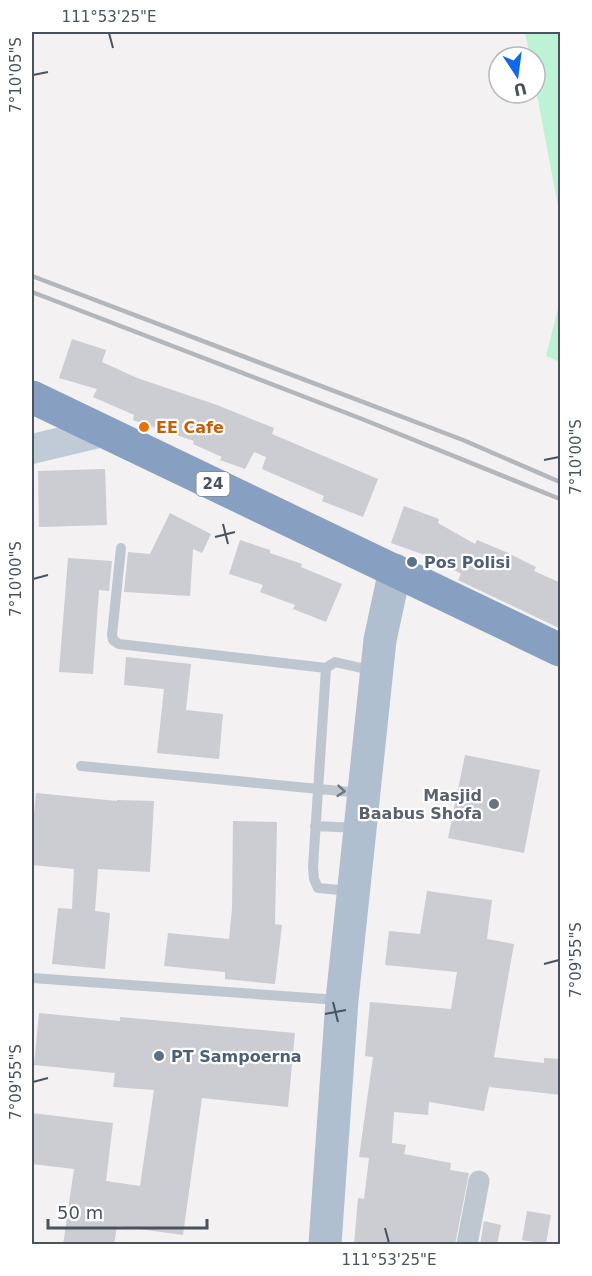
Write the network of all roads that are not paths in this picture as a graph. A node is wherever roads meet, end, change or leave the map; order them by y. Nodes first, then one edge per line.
1 (32, 398) edge
2 (103, 432) junction
3 (32, 449) edge
4 (121, 548) dead end
5 (395, 570) junction
6 (561, 650) edge
7 (326, 668) junction
8 (377, 672) junction
9 (81, 766) dead end
10 (318, 789) junction
11 (364, 793) junction
12 (315, 826) junction
13 (361, 828) junction
14 (354, 892) junction
15 (32, 978) edge
16 (342, 1000) junction
17 (478, 1180) dead end
18 (325, 1245) edge
19 (467, 1245) edge

1 - 2 highway, 24
2 - 3 street
2 - 5 highway, 24
4 - 7 lane
5 - 6 highway, 24
5 - 8 main road
7 - 8 lane
7 - 10 lane
8 - 11 main road
9 - 10 lane
10 -> 11 lane
10 - 12 lane
11 - 13 main road
12 - 13 lane
12 - 14 lane
13 - 14 main road
14 - 16 main road
15 - 16 lane
16 - 18 main road
17 - 19 street

